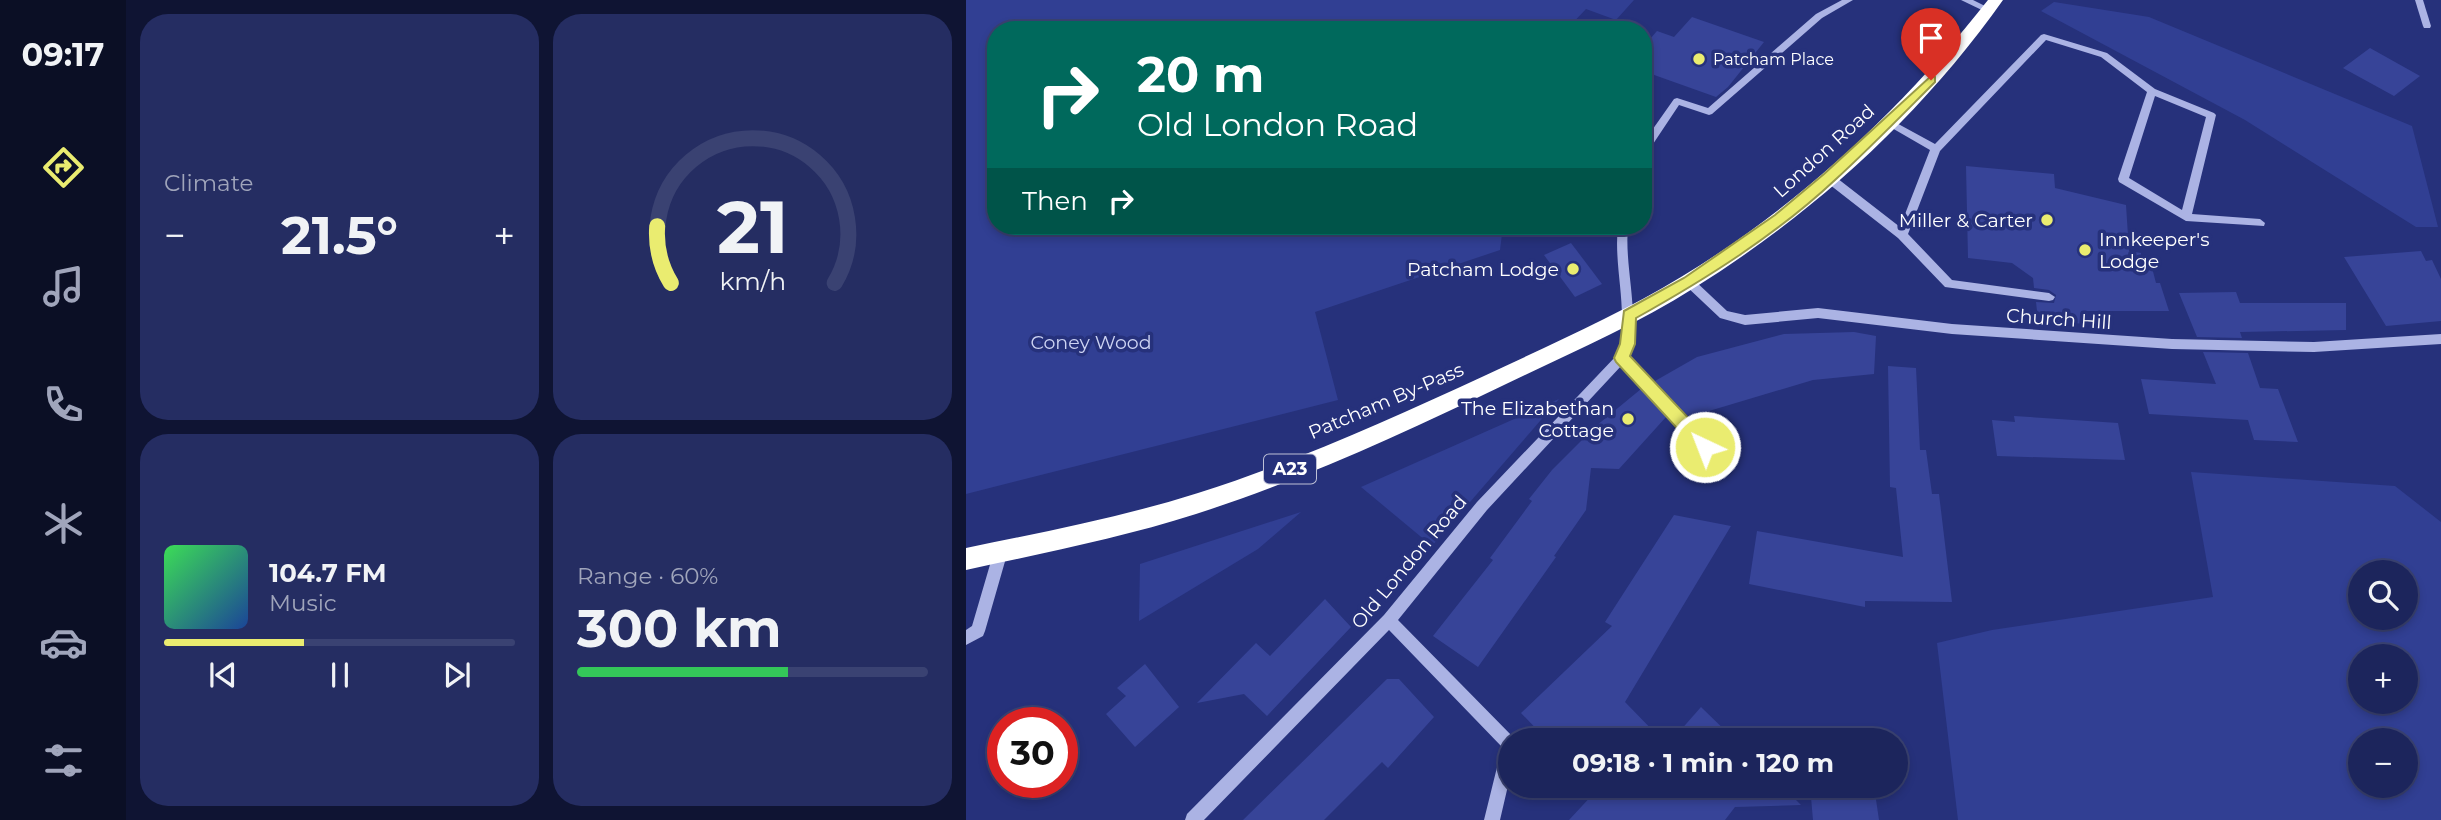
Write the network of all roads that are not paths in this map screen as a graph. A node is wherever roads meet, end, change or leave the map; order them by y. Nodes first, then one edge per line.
1 (1849, 0) edge
2 (1965, 0) edge
3 (2419, 0) edge
4 (1993, 5) edge
5 (2427, 26) dead end
6 (2152, 91) junction
7 (1888, 122) junction
8 (1652, 138) edge
9 (1936, 149) junction
10 (1829, 178) junction
11 (2186, 217) junction
12 (2260, 223) dead end
13 (1621, 235) edge
14 (1902, 235) junction
15 (1689, 282) junction
16 (2049, 298) dead end
17 (1629, 315) junction
18 (2441, 339) edge
19 (1622, 358) junction
20 (1705, 447) dead end
21 (1001, 551) junction
22 (966, 559) edge
23 (1389, 620) junction
24 (966, 638) edge
25 (1498, 733) edge
26 (1498, 795) edge
27 (1193, 820) edge
28 (1492, 820) edge

1 - 8 street
2 - 4 street
3 - 5 street
4 - 7 highway, London Road / A23
6 - 9 street
6 - 11 street
6 - 11 street
7 - 9 street
7 - 10 highway, London Road / A23
9 - 14 street
10 - 14 street
10 - 15 highway, London Road / A23
11 - 12 street
13 - 17 lane
14 - 16 street
15 - 17 highway, Patcham By-Pass / A23
15 - 18 street, Church Hill
17 - 19 street
17 - 21 highway, Patcham By-Pass / A23
19 - 20 street
19 - 23 street, Old London Road
21 - 22 highway, Patcham By-Pass / A23
21 - 24 street
23 - 25 street
23 - 27 street, Old London Road
26 - 28 street

